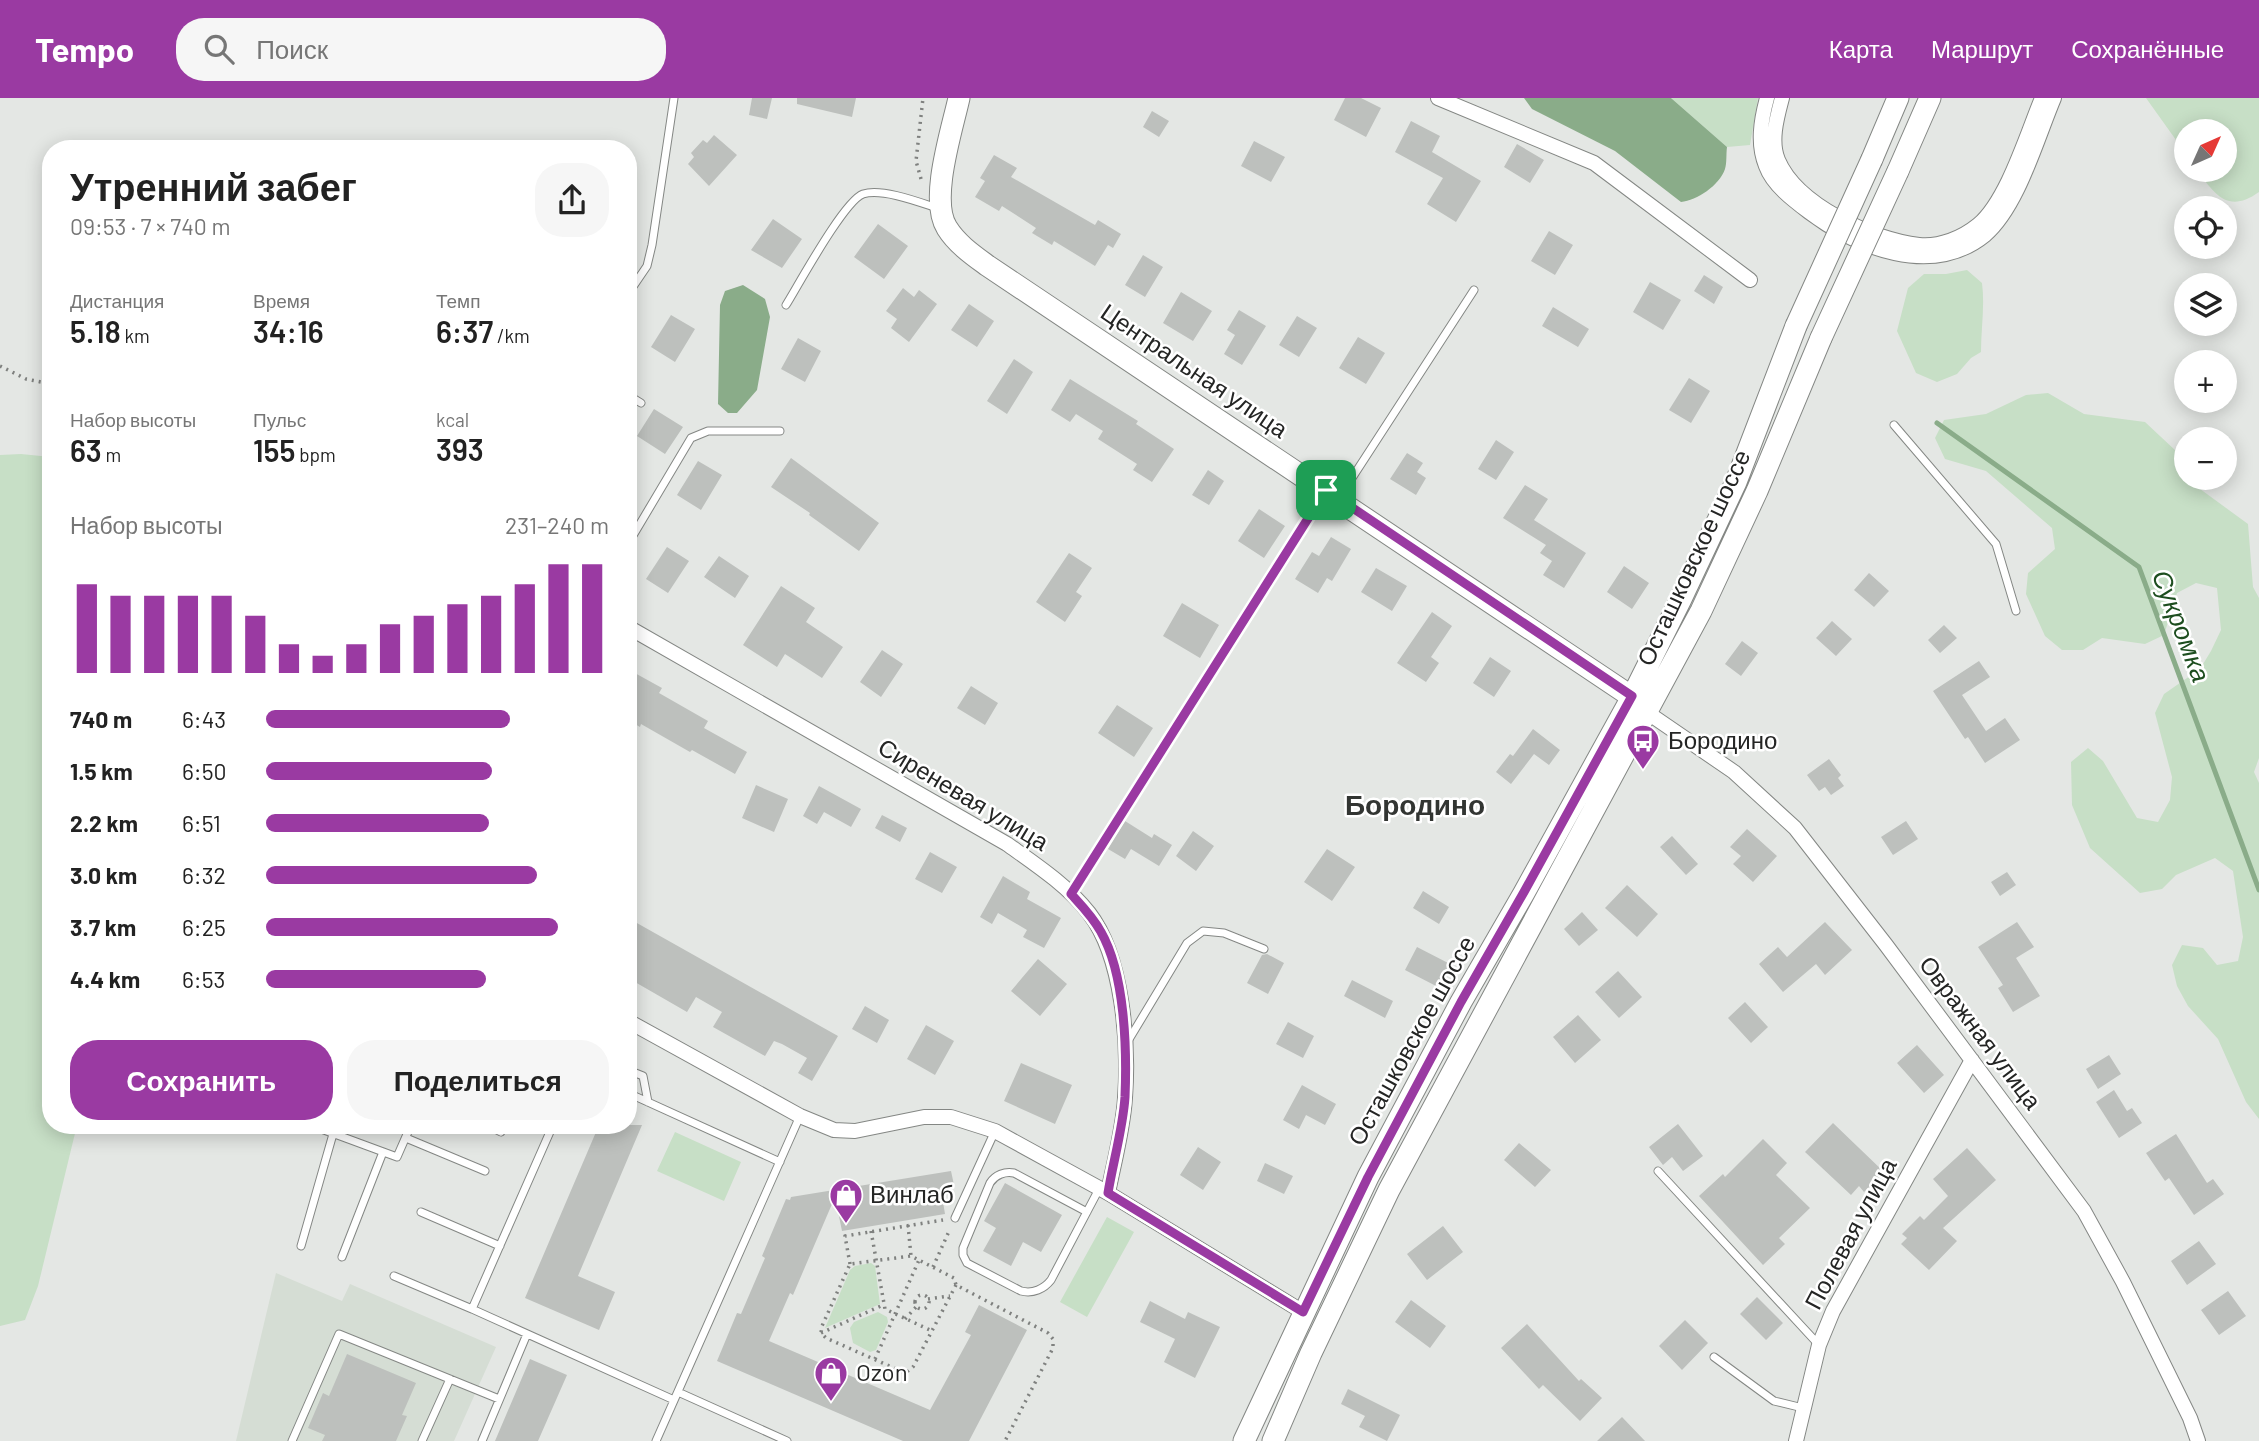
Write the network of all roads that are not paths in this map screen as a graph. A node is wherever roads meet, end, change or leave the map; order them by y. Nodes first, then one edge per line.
1 (674, 98) edge
2 (959, 98) edge
3 (1438, 98) edge
4 (1767, 98) edge
5 (1782, 98) edge
6 (1898, 98) edge
7 (1930, 98) edge
8 (2042, 98) edge
9 (2054, 98) edge
10 (934, 207) junction
11 (1750, 280) dead end
12 (637, 281) edge
13 (1474, 290) dead end
14 (786, 305) dead end
15 (637, 401) edge
16 (641, 403) dead end
17 (1894, 425) dead end
18 (780, 431) dead end
19 (1332, 495) junction
20 (637, 529) edge
21 (2016, 611) dead end
22 (637, 631) edge
23 (1632, 696) junction
24 (1648, 713) junction
25 (1264, 949) dead end
26 (637, 1026) edge
27 (1124, 1047) junction
28 (1972, 1060) junction
29 (637, 1074) edge
30 (637, 1097) edge
31 (648, 1102) junction
32 (800, 1116) junction
33 (995, 1131) junction
34 (334, 1134) joint
35 (407, 1134) edge
36 (549, 1134) edge
37 (405, 1138) junction
38 (383, 1152) junction
39 (780, 1162) junction
40 (485, 1171) dead end
41 (1658, 1171) dead end
42 (1103, 1191) junction
43 (421, 1212) dead end
44 (1087, 1212) junction
45 (955, 1217) road end
46 (300, 1246) dead end
47 (500, 1246) junction
48 (342, 1257) dead end
49 (394, 1276) dead end
50 (472, 1310) junction
51 (1303, 1312) junction
52 (527, 1334) junction
53 (1819, 1345) junction
54 (1714, 1357) dead end
55 (450, 1379) junction
56 (678, 1392) junction
57 (499, 1399) junction
58 (674, 1401) junction
59 (1803, 1408) junction
60 (292, 1441) edge
61 (422, 1441) edge
62 (482, 1441) edge
63 (656, 1441) edge
64 (787, 1441) edge
65 (1244, 1441) edge
66 (1273, 1441) edge
67 (1796, 1441) edge
68 (2198, 1441) edge

1 - 12 lane
2 - 10 main road, Центральная улица
3 - 11 street
4 - 9 street
5 - 8 street
6 - 23 main road, Осташковское шоссе, bridge
7 - 24 main road, Осташковское шоссе, bridge
10 - 14 lane
10 - 19 main road, Центральная улица
13 - 19 lane
15 - 16 lane
17 - 21 lane
18 - 20 lane
19 - 23 main road, Центральная улица
22 - 27 street, Сиреневая улица
23 - 51 main road, Осташковское шоссе
24 - 28 street, Овражная улица
24 - 66 main road, Осташковское шоссе
25 - 27 lane
26 - 32 street
27 - 42 street, Сиреневая улица
28 - 53 street, Полевая улица
28 - 68 street, Овражная улица
29 - 31 lane
30 - 31 lane
31 - 39 lane
32 - 33 street
32 - 39 lane
33 - 42 street
33 - 45 lane
34 - 38 lane
34 - 46 lane
35 - 37 lane
36 - 47 lane
37 - 38 lane
37 - 40 lane
38 - 48 lane
39 - 56 lane
41 - 53 lane
42 - 44 lane
42 - 51 street
43 - 47 lane
44 - 44 lane
47 - 50 lane
49 - 50 lane
50 - 52 lane
51 - 65 main road, Осташковское шоссе
52 - 57 lane
52 - 58 lane
53 - 59 street, Полевая улица
54 - 59 lane
55 - 57 lane
55 - 60 lane
55 - 61 lane
56 - 58 lane
56 - 64 lane
57 - 62 lane
58 - 63 lane
59 - 67 street, Полевая улица

